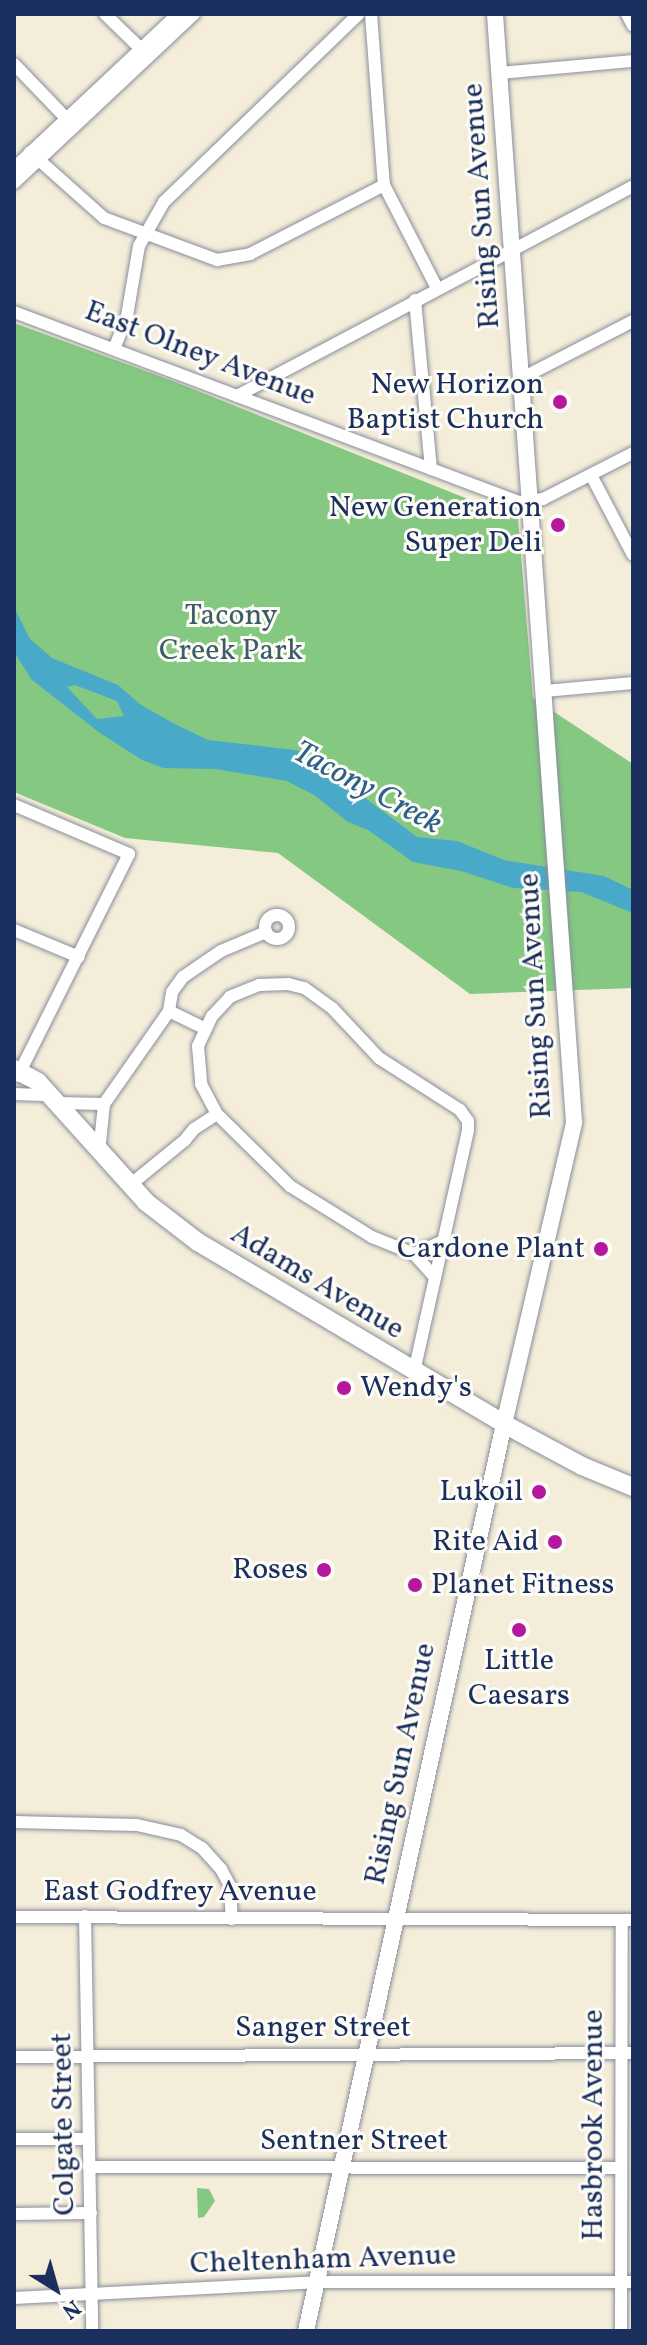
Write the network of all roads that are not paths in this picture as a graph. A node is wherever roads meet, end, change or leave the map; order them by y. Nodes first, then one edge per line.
1 (105, 14) edge
2 (178, 14) edge
3 (194, 14) edge
4 (359, 14) edge
5 (371, 14) edge
6 (495, 14) edge
7 (627, 14) edge
8 (633, 26) edge
9 (141, 49) junction
10 (633, 61) edge
11 (14, 64) edge
12 (500, 73) junction
13 (66, 118) junction
14 (35, 156) junction
15 (14, 168) edge
16 (14, 183) edge
17 (384, 185) junction
18 (633, 186) edge
19 (145, 234) junction
20 (511, 250) junction
21 (437, 288) junction
22 (415, 300) junction
23 (14, 312) edge
24 (633, 321) edge
25 (114, 349) junction
26 (522, 378) junction
27 (237, 396) junction
28 (633, 453) edge
29 (431, 469) junction
30 (591, 475) junction
31 (531, 501) junction
32 (633, 555) edge
33 (633, 683) edge
34 (545, 691) junction
35 (14, 805) edge
36 (14, 930) edge
37 (266, 932) dead end
38 (79, 957) junction
39 (169, 1011) junction
40 (204, 1028) junction
41 (17, 1074) edge
42 (14, 1094) edge
43 (53, 1099) junction
44 (104, 1104) junction
45 (217, 1114) junction
46 (99, 1152) junction
47 (130, 1185) junction
48 (443, 1241) junction
49 (414, 1254) junction
50 (435, 1277) junction
51 (414, 1372) junction
52 (504, 1424) junction
53 (633, 1487) edge
54 (14, 1822) edge
55 (85, 1916) junction
56 (14, 1917) edge
57 (232, 1919) junction
58 (396, 1920) junction
59 (628, 1920) edge
60 (366, 2053) junction
61 (627, 2053) edge
62 (90, 2055) junction
63 (14, 2057) edge
64 (14, 2139) edge
65 (88, 2139) junction
66 (89, 2167) junction
67 (340, 2167) junction
68 (620, 2168) junction
69 (91, 2213) junction
70 (14, 2214) edge
71 (316, 2282) junction
72 (626, 2282) edge
73 (91, 2295) junction
74 (14, 2298) edge
75 (92, 2331) edge
76 (306, 2331) edge
77 (621, 2331) edge

1 - 9 street
2 - 9 street
3 - 14 street
4 - 19 street
5 - 17 street
6 - 12 main road, Rising Sun Avenue
7 - 8 street
9 - 13 street
10 - 12 street
11 - 13 street
12 - 20 main road, Rising Sun Avenue
13 - 14 street
14 - 15 street
14 - 16 street
14 - 19 street
17 - 19 street
17 - 21 street
18 - 20 street
19 - 25 street
20 - 21 street
20 - 26 main road, Rising Sun Avenue
21 - 22 street
22 - 27 street
22 - 29 street
23 - 25 street, East Olney Avenue
24 - 26 street
25 - 27 street, East Olney Avenue
26 - 31 main road, Rising Sun Avenue
27 - 29 street, East Olney Avenue
28 - 30 street
29 - 31 street, East Olney Avenue
30 - 31 street
30 - 32 street
31 - 34 main road, Rising Sun Avenue
33 - 34 street
34 - 52 main road, Rising Sun Avenue
35 - 38 street
36 - 38 street
37 - 39 street
38 - 41 street
39 - 40 street
39 - 44 street
40 - 45 street
40 - 48 street
41 - 43 highway, Adams Avenue
42 - 43 street
43 - 44 street
43 - 46 highway, Adams Avenue
44 - 46 street
45 - 47 street
45 - 49 street
46 - 47 highway, Adams Avenue
47 - 51 highway, Adams Avenue
48 - 49 street
48 - 50 street
49 - 50 street
50 - 51 street
51 - 52 highway, Adams Avenue
52 - 53 highway, Adams Avenue
52 - 58 main road, Rising Sun Avenue
54 - 57 street
55 - 56 street, East Godfrey Avenue
55 - 57 street, East Godfrey Avenue
55 - 62 street, Colgate Street
57 - 58 street, East Godfrey Avenue
58 - 59 street, East Godfrey Avenue
58 - 60 main road, Rising Sun Avenue
59 - 61 street, Hasbrook Avenue
60 - 61 street, Sanger Street
60 - 62 street, Sanger Street
60 - 67 main road, Rising Sun Avenue
61 - 68 street, Hasbrook Avenue
62 - 63 street, Sanger Street
62 - 65 street, Colgate Street
64 - 65 street
65 - 66 street, Colgate Street
66 - 67 street, Sentner Street
66 - 69 street, Colgate Street
67 - 68 street, Sentner Street
67 - 71 main road, Rising Sun Avenue
68 - 72 street, Hasbrook Avenue
69 - 70 street
69 - 73 street, Colgate Street
71 - 72 street, Cheltenham Avenue
71 - 73 street, Cheltenham Avenue
71 - 76 main road, Rising Sun Avenue
72 - 77 street, Hasbrook Avenue
73 - 74 street, Cheltenham Avenue
73 - 75 street, Colgate Street

